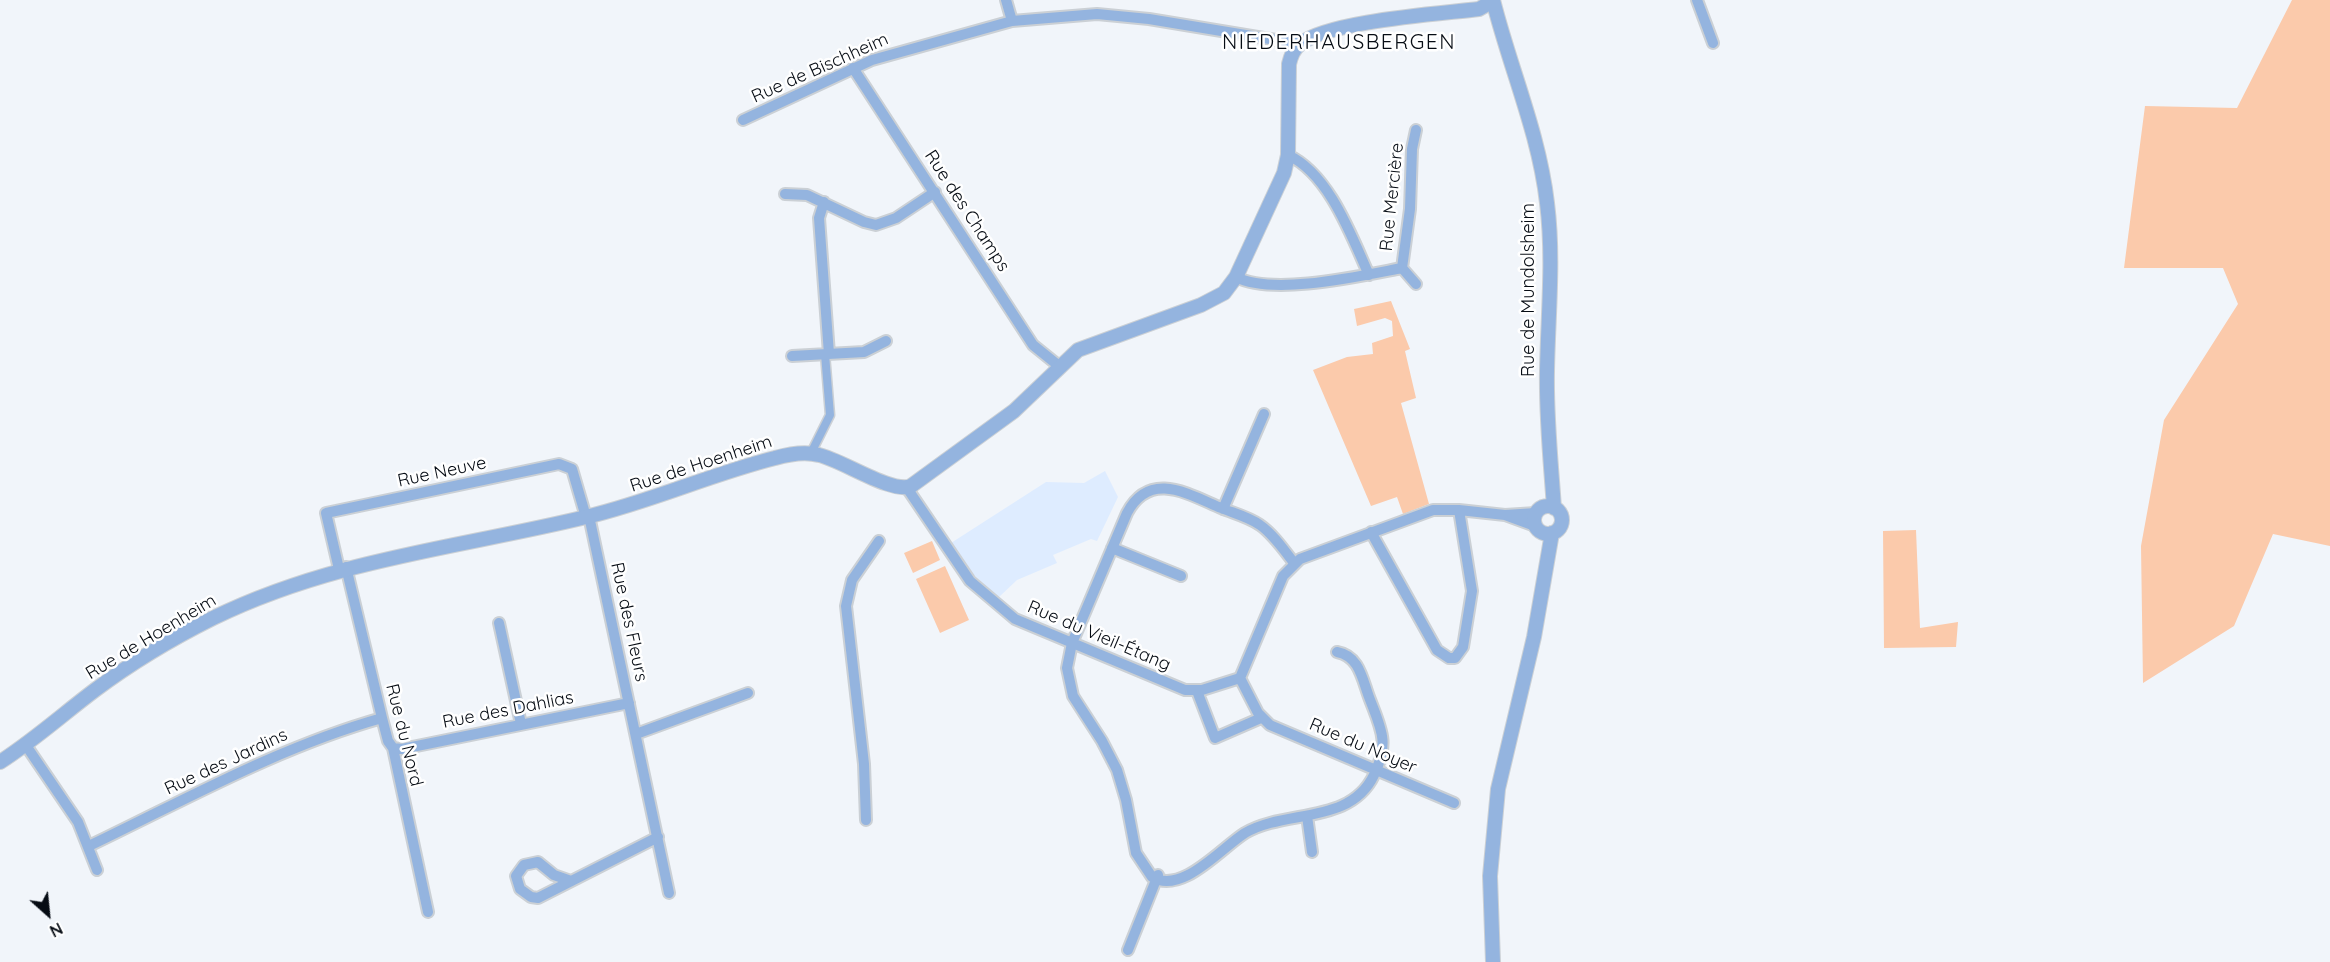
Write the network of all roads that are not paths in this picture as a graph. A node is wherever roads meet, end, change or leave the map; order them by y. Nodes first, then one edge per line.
1 (1006, 0) edge
2 (1494, 0) edge
3 (1697, 0) edge
4 (1012, 21) junction
5 (1713, 42) dead end
6 (1300, 44) junction
7 (853, 68) junction
8 (744, 120) dead end
9 (1416, 130) dead end
10 (1288, 155) junction
11 (935, 192) junction
12 (785, 194) dead end
13 (824, 202) junction
14 (1402, 268) junction
15 (1369, 274) junction
16 (1236, 277) junction
17 (1416, 284) dead end
18 (886, 341) dead end
19 (827, 354) junction
20 (792, 356) dead end
21 (1059, 366) junction
22 (1264, 414) dead end
23 (811, 453) junction
24 (908, 488) junction
25 (1223, 509) junction
26 (1459, 510) junction
27 (588, 517) junction
28 (1544, 520) junction
29 (1371, 532) junction
30 (879, 541) dead end
31 (1112, 548) junction
32 (1294, 563) junction
33 (342, 568) junction
34 (1180, 576) dead end
35 (499, 623) dead end
36 (1072, 643) junction
37 (1337, 652) dead end
38 (1240, 678) junction
39 (1197, 691) junction
40 (748, 693) dead end
41 (629, 703) junction
42 (381, 718) junction
43 (1261, 718) junction
44 (521, 724) junction
45 (636, 734) junction
46 (25, 744) junction
47 (393, 748) junction
48 (1, 762) edge
49 (1377, 770) junction
50 (1454, 802) dead end
51 (1307, 816) junction
52 (866, 820) dead end
53 (658, 837) junction
54 (89, 846) junction
55 (1312, 852) dead end
56 (97, 870) dead end
57 (1157, 877) junction
58 (571, 881) junction
59 (669, 893) dead end
60 (428, 912) dead end
61 (1128, 950) dead end
62 (1493, 962) edge

1 - 4 street
2 - 6 street
2 - 28 street, Rue de Mundolsheim
3 - 5 street
4 - 6 street, Rue de Bischheim
4 - 7 street, Rue de Bischheim
6 - 10 street
7 - 8 street, Rue de Bischheim
7 - 11 street, Rue des Champs
9 - 14 street, Rue Mercière
10 - 15 street
10 - 16 street
11 - 13 street
11 - 21 street, Rue des Champs
12 - 13 street
13 - 19 street
14 - 15 street, Rue Mercière
14 - 17 street, Rue Mercière
15 - 16 street, Rue Mercière
16 - 21 street
18 - 19 street
19 - 20 street
19 - 23 street
21 - 24 street
22 - 25 street
23 - 24 street, Rue de Hoenheim
23 - 27 street, Rue de Hoenheim
24 - 36 street, Rue du Vieil-Étang
25 - 31 street
25 - 32 street
26 - 28 street
26 - 29 street
26 - 29 street
27 - 33 street, Rue de Hoenheim
27 - 33 street, Rue Neuve
27 - 41 street, Rue des Fleurs
28 - 62 street, Rue de Mundolsheim
29 - 32 street
30 - 52 street
31 - 34 street
31 - 36 street
32 - 38 street
33 - 42 street, Rue du Nord
33 - 46 street, Rue de Hoenheim
35 - 44 street
36 - 39 street, Rue du Vieil-Étang
36 - 57 street
37 - 49 street
38 - 39 street
38 - 43 street
39 - 43 street
40 - 45 street
41 - 44 street, Rue des Dahlias
41 - 45 street, Rue des Fleurs
42 - 47 street, Rue du Nord
42 - 54 street, Rue des Jardins
43 - 49 street, Rue du Noyer
44 - 47 street, Rue des Dahlias
45 - 53 street, Rue des Fleurs
46 - 48 street, Rue de Hoenheim
46 - 54 street
47 - 60 street, Rue du Nord
49 - 50 street, Rue du Noyer
49 - 51 street
51 - 55 street
51 - 57 street
53 - 58 street
53 - 59 street, Rue des Fleurs
54 - 56 street
57 - 61 street
58 - 58 street

